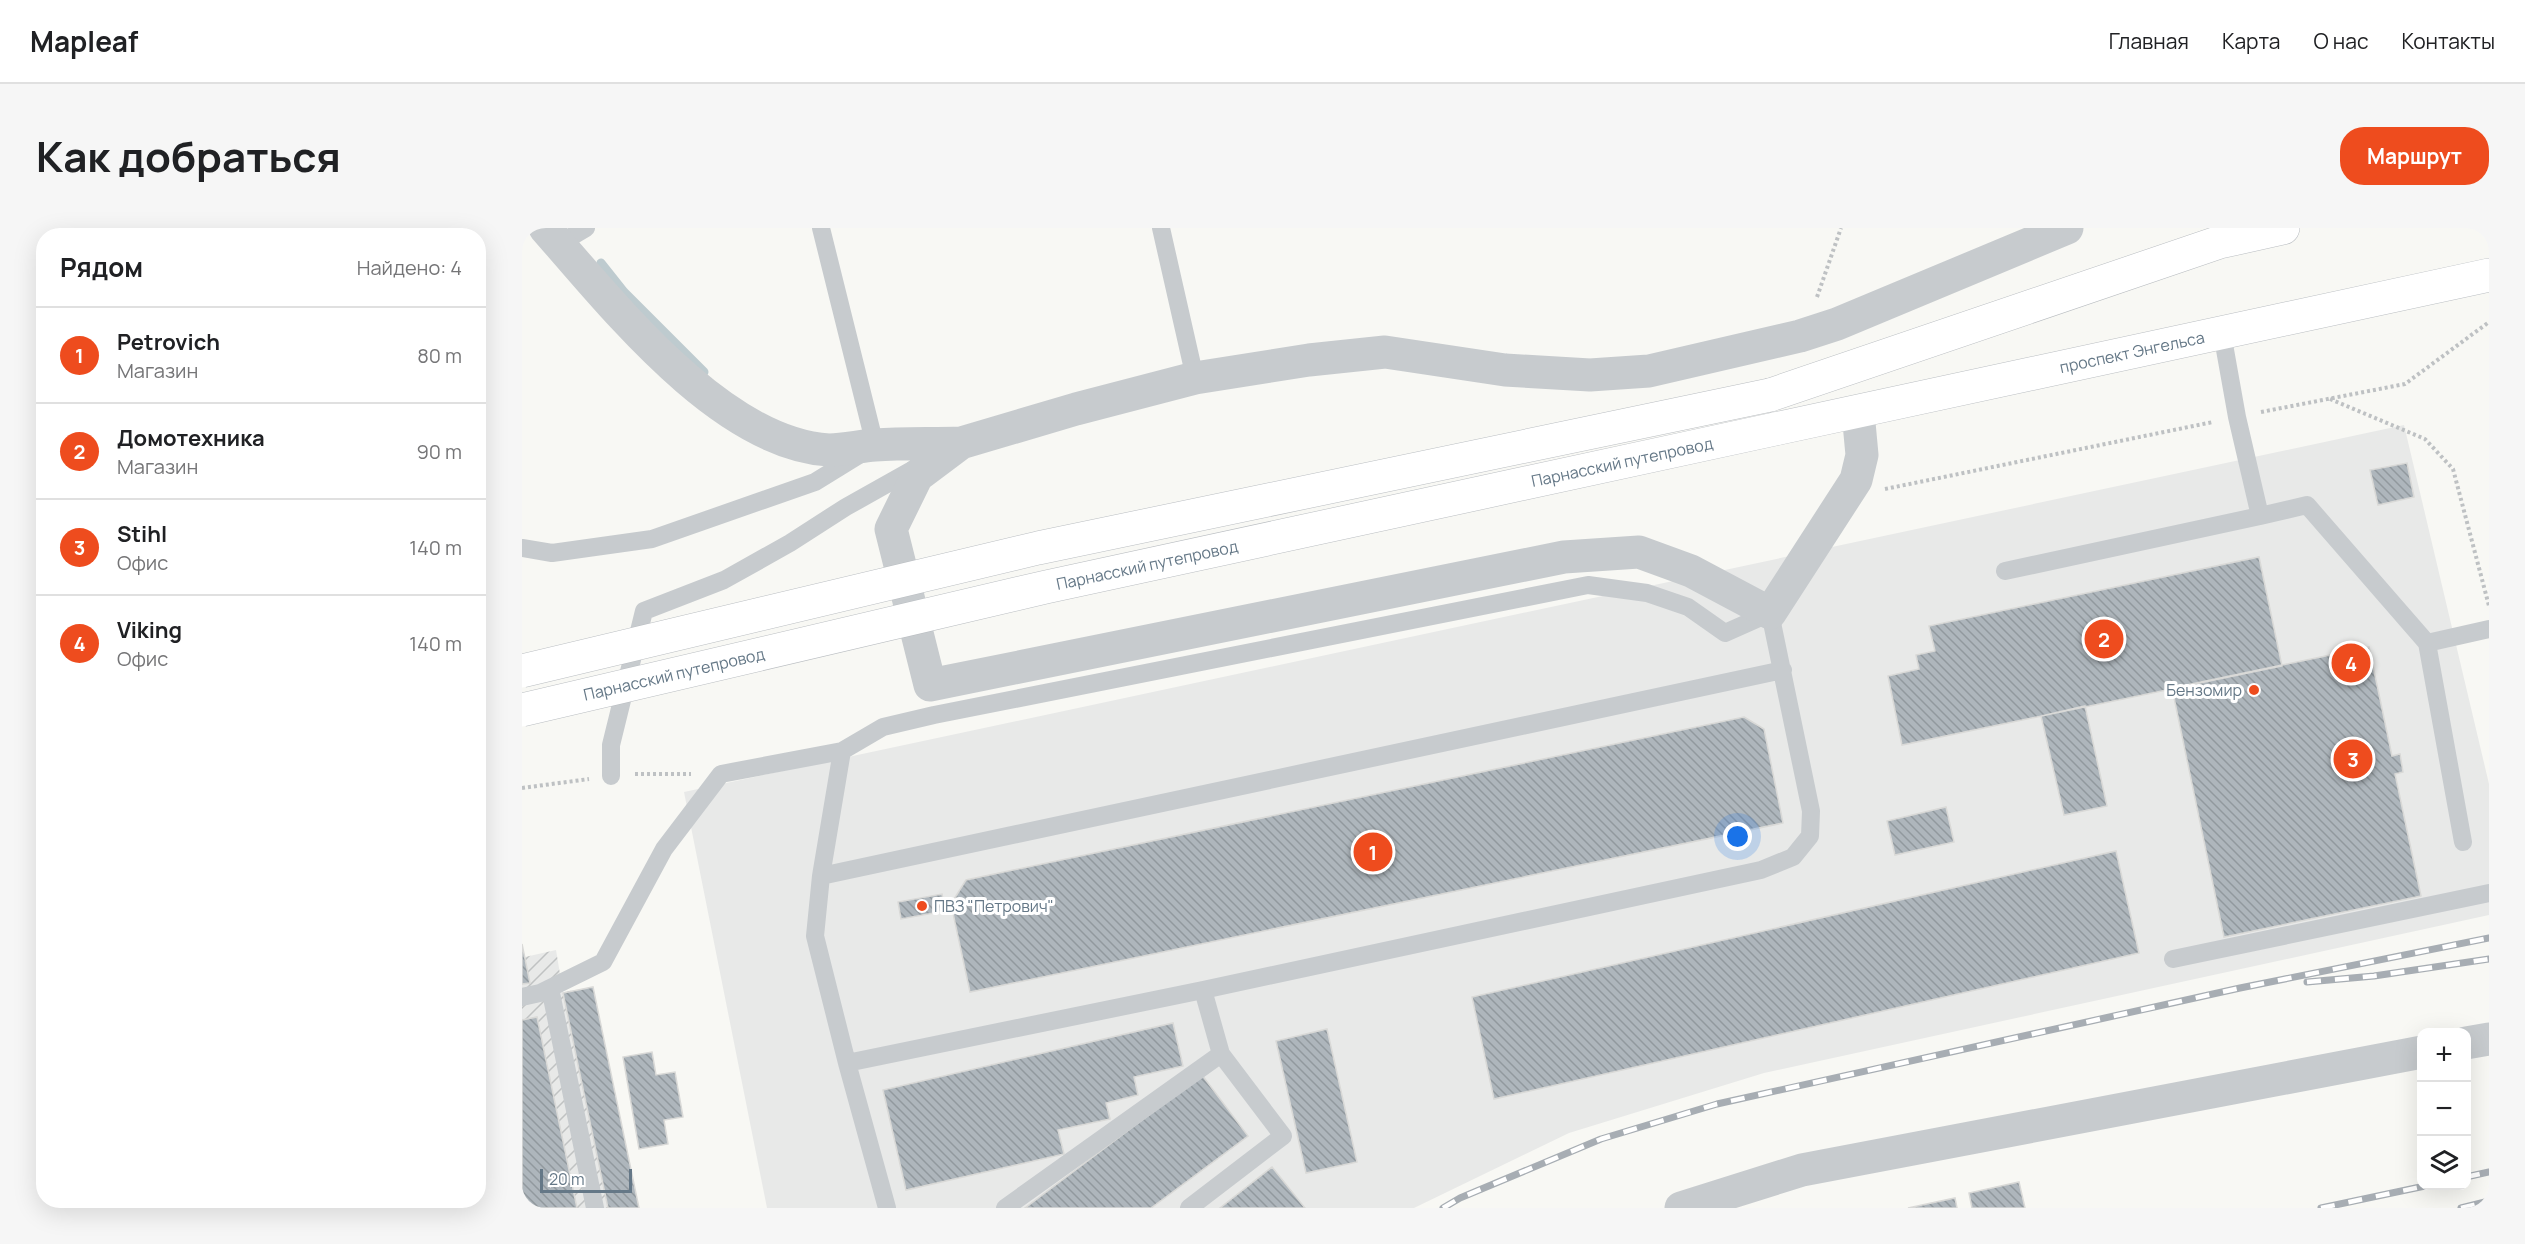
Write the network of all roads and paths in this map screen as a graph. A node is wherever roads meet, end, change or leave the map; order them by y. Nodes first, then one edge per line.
1 (821, 228) edge
2 (1161, 228) edge
3 (1841, 228) edge
4 (2067, 228) edge
5 (2283, 228) edge
6 (564, 233) edge
7 (2489, 275) edge
8 (2489, 322) edge
9 (2222, 333) junction
10 (1800, 336) junction
11 (1195, 378) junction
12 (2329, 399) junction
13 (1858, 412) junction
14 (2237, 417) junction
15 (1775, 429) joint
16 (961, 443) junction
17 (875, 445) junction
18 (1856, 480) junction
19 (2260, 516) junction
20 (522, 548) edge
21 (2005, 571) dead end
22 (2489, 606) edge
23 (1770, 614) junction
24 (2489, 629) edge
25 (2427, 643) junction
26 (1783, 670) junction
27 (522, 671) edge
28 (932, 700) junction
29 (522, 710) edge
30 (842, 751) junction
31 (611, 776) dead end
32 (2463, 842) dead end
33 (821, 876) junction
34 (2489, 893) edge
35 (2173, 959) dead end
36 (550, 988) junction
37 (1203, 990) junction
38 (522, 997) edge
39 (2489, 1039) edge
40 (2471, 1042) edge
41 (2417, 1053) edge
42 (1221, 1054) junction
43 (847, 1063) junction
44 (596, 1208) edge
45 (887, 1208) edge
46 (1005, 1208) edge
47 (1189, 1208) edge
48 (1681, 1208) edge

1 - 17 lane
2 - 11 lane
3 - 10 path
4 - 10 street
5 - 27 main road, bridge
6 - 17 street
7 - 9 main road, проспект Энгельса
8 - 12 path
9 - 13 main road, проспект Энгельса
9 - 14 lane
10 - 11 street
11 - 16 street
12 - 14 path
12 - 22 path
13 - 15 main road, проспект Энгельса
13 - 18 street
14 - 18 path
14 - 19 lane
15 - 29 main road, Парнасский путепровод, bridge
16 - 17 street
16 - 28 street
16 - 31 lane
17 - 20 lane
18 - 23 street
19 - 21 lane
19 - 25 lane
23 - 26 lane
23 - 28 street
24 - 25 lane
25 - 32 lane
26 - 33 lane
26 - 37 lane
28 - 30 lane
30 - 33 lane
30 - 36 lane
33 - 43 lane
34 - 35 lane
36 - 38 lane
36 - 44 lane
37 - 42 lane
37 - 43 lane
39 - 40 street
41 - 48 street
42 - 46 lane
42 - 47 lane
43 - 45 lane

